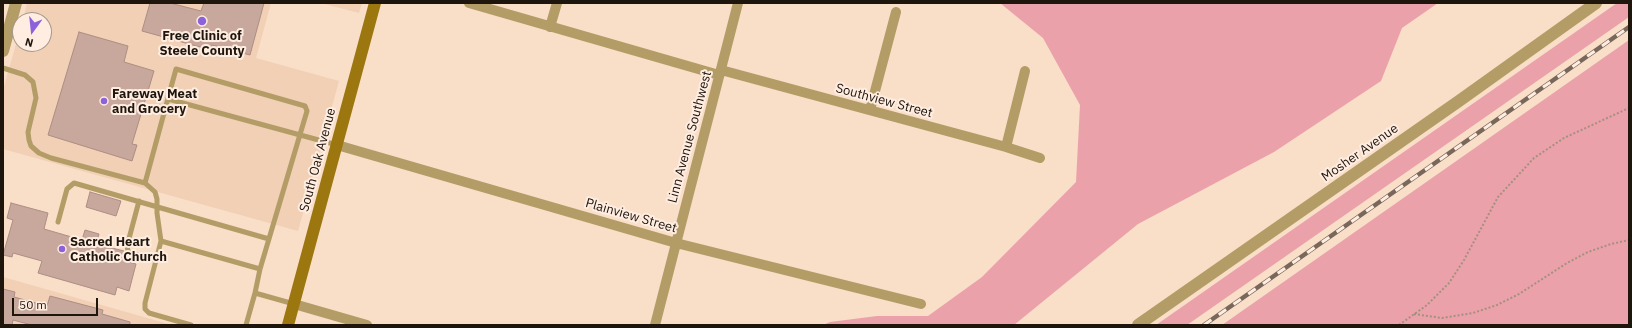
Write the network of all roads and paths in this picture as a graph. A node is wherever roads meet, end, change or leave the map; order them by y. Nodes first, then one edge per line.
1 (16, 3) edge
2 (375, 3) edge
3 (469, 3) edge
4 (557, 3) edge
5 (738, 3) edge
6 (1596, 3) edge
7 (896, 12) dead end
8 (550, 27) junction
9 (3, 51) edge
10 (3, 68) edge
11 (1025, 71) dead end
12 (720, 73) junction
13 (168, 99) junction
14 (1629, 108) edge
15 (870, 110) junction
16 (300, 134) junction
17 (337, 145) junction
18 (1006, 147) junction
19 (1040, 158) dead end
20 (145, 183) junction
21 (140, 201) junction
22 (158, 207) junction
23 (58, 222) dead end
24 (269, 239) junction
25 (1629, 240) edge
26 (161, 241) junction
27 (676, 243) junction
28 (156, 260) junction
29 (260, 269) junction
30 (255, 293) junction
31 (294, 304) junction
32 (922, 304) dead end
33 (1414, 314) junction
34 (192, 325) edge
35 (246, 325) edge
36 (288, 325) edge
37 (367, 325) edge
38 (655, 325) edge
39 (1138, 325) edge
40 (1399, 325) edge

1 - 9 street
2 - 17 main road, South Oak Avenue
3 - 8 street, Southview Street
4 - 8 street
5 - 12 street, Linn Avenue Southwest
6 - 39 street, Mosher Avenue
7 - 15 street
8 - 12 street, Southview Street
10 - 20 lane
11 - 18 street
12 - 15 street, Southview Street
12 - 27 street, Linn Avenue Southwest
13 - 16 lane
13 - 16 lane
13 - 20 lane
14 - 33 path
15 - 18 street, Southview Street
16 - 17 lane
16 - 24 lane
17 - 27 street, Plainview Street
17 - 31 main road, South Oak Avenue
18 - 19 street, Southview Street
20 - 22 lane
21 - 22 lane
21 - 23 lane
21 - 28 lane
22 - 24 lane
22 - 26 lane
24 - 29 lane
25 - 33 path
26 - 28 lane
26 - 29 lane
27 - 32 street, Plainview Street
27 - 38 street, Linn Avenue Southwest
28 - 34 lane
29 - 30 lane
30 - 31 lane
30 - 35 lane
31 - 36 main road, South Oak Avenue
31 - 37 street
33 - 40 path

